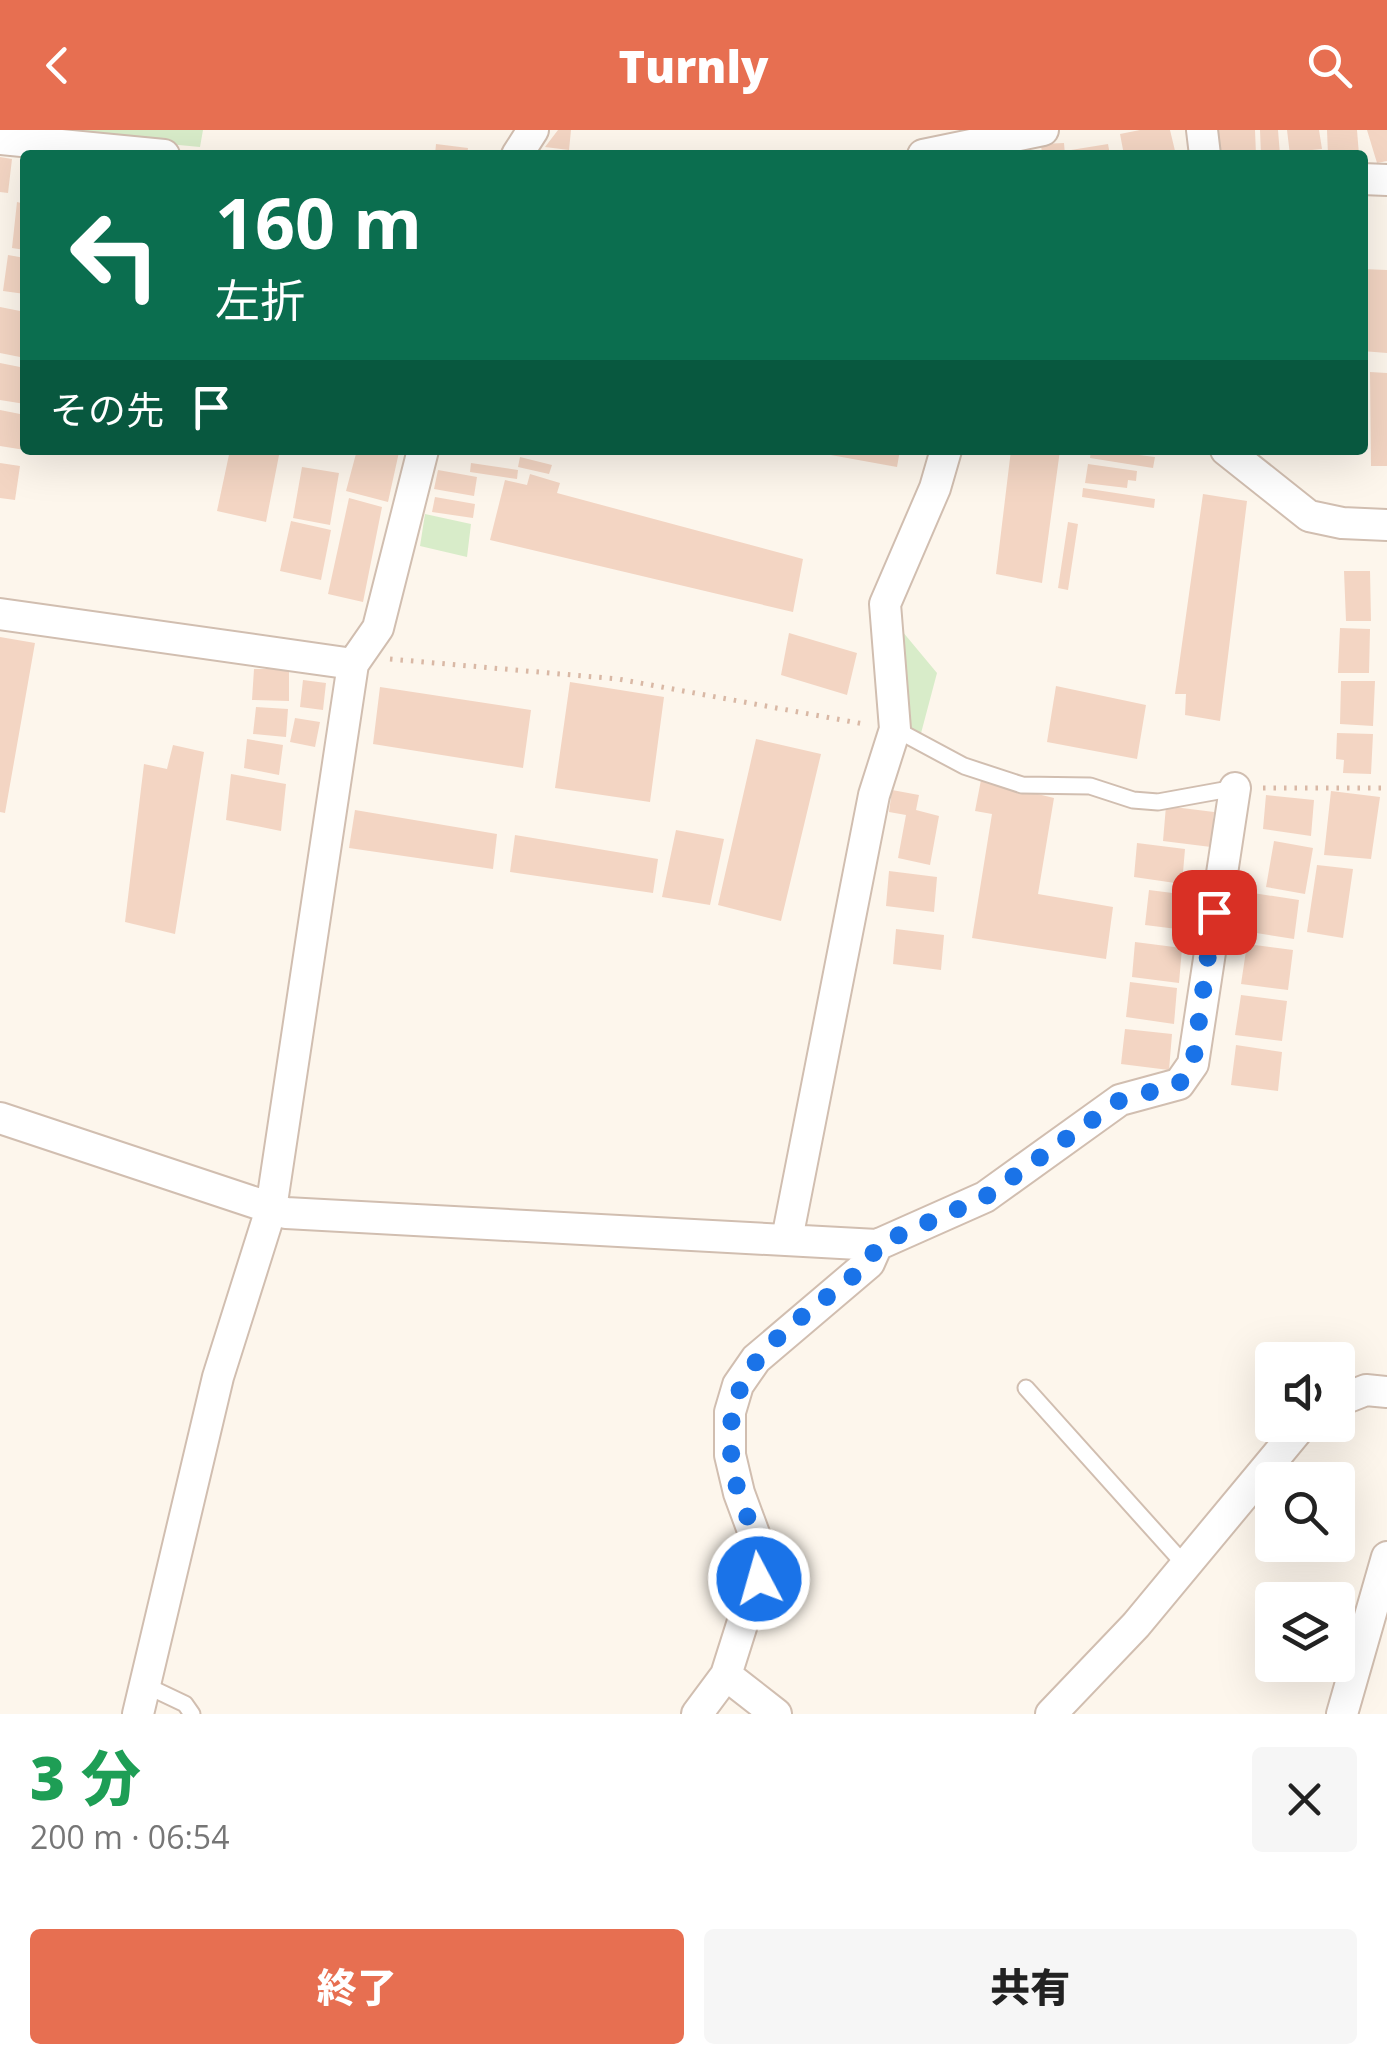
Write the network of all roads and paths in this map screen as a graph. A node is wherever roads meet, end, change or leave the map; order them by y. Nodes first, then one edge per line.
1 (1043, 130) edge
2 (0, 140) edge
3 (109, 150) edge
4 (947, 150) edge
5 (422, 455) edge
6 (945, 455) edge
7 (1232, 455) edge
8 (1387, 525) edge
9 (0, 614) edge
10 (352, 664) junction
11 (896, 730) junction
12 (1235, 788) junction
13 (1387, 788) edge
14 (0, 1118) edge
15 (271, 1210) junction
16 (787, 1239) junction
17 (877, 1245) junction
18 (1026, 1388) dead end
19 (1387, 1392) edge
20 (1355, 1394) edge
21 (1288, 1442) edge
22 (1387, 1557) edge
23 (1185, 1565) junction
24 (726, 1674) junction
25 (141, 1700) edge
26 (192, 1714) edge
27 (697, 1714) edge
28 (776, 1714) edge
29 (1051, 1714) edge
30 (1342, 1714) edge

1 - 4 street
2 - 3 street
5 - 10 street
6 - 11 street
7 - 8 street
9 - 10 street
10 - 11 path
10 - 15 street
11 - 12 lane
11 - 16 street
12 - 13 path
12 - 17 street
14 - 15 street
15 - 16 street
15 - 25 street
16 - 17 street
17 - 24 street
18 - 23 lane
19 - 20 street
21 - 23 street
22 - 30 street
23 - 29 street
24 - 27 street
24 - 28 street
25 - 26 lane

